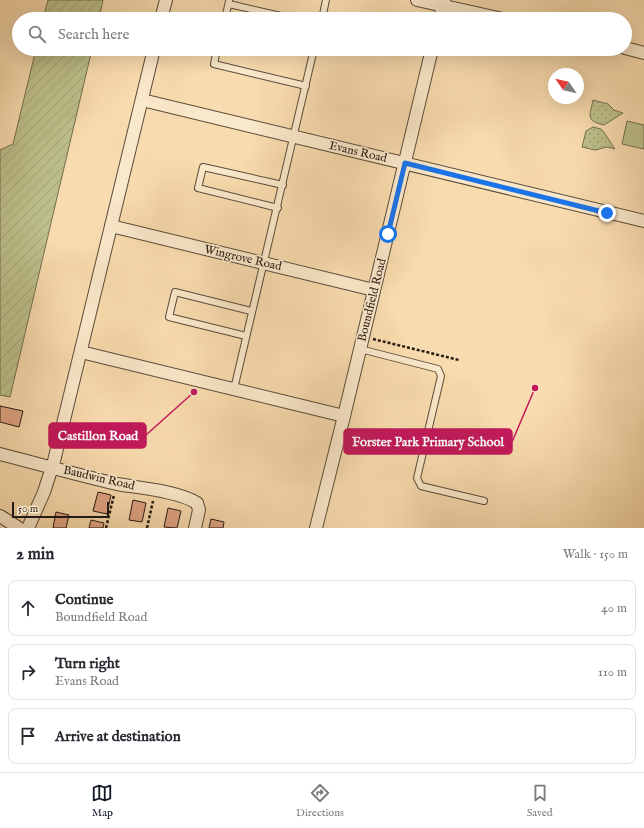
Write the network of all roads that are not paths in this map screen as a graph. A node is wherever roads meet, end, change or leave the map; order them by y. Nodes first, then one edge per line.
1 (166, 0) edge
2 (326, 0) edge
3 (417, 0) edge
4 (229, 2) edge
5 (444, 3) edge
6 (163, 12) edge
7 (227, 12) edge
8 (267, 12) edge
9 (323, 12) edge
10 (477, 12) edge
11 (632, 50) edge
12 (644, 53) edge
13 (152, 56) edge
14 (216, 56) edge
15 (312, 56) edge
16 (430, 56) edge
17 (306, 86) junction
18 (142, 100) junction
19 (294, 137) junction
20 (405, 163) junction
21 (283, 185) junction
22 (278, 208) junction
23 (644, 221) edge
24 (111, 226) junction
25 (264, 263) junction
26 (374, 290) junction
27 (251, 311) junction
28 (246, 336) junction
29 (360, 349) junction
30 (81, 352) junction
31 (234, 389) junction
32 (344, 416) junction
33 (0, 454) edge
34 (52, 467) junction
35 (484, 501) dead end
36 (0, 516) edge
37 (19, 528) edge
38 (28, 528) edge
39 (195, 528) edge
40 (316, 528) edge

1 - 6 street
2 - 9 lane
3 - 5 street
4 - 7 lane
4 - 8 lane
5 - 10 street
11 - 12 street
13 - 18 street
14 - 17 lane
15 - 17 lane
16 - 20 street, Boundfield Road
17 - 19 lane
18 - 19 street, Evans Road
18 - 24 street
19 - 20 street, Evans Road
19 - 21 lane
20 - 23 street, Evans Road
20 - 26 street, Boundfield Road
21 - 22 lane
21 - 22 lane
22 - 25 lane
24 - 25 street, Wingrove Road
24 - 30 street
25 - 26 street, Wingrove Road
25 - 27 lane
26 - 29 street, Boundfield Road
27 - 28 lane
27 - 28 lane
28 - 31 lane
29 - 32 street, Boundfield Road
29 - 35 lane
30 - 31 street
30 - 34 street
31 - 32 street
32 - 40 street, Boundfield Road
33 - 34 street, Baudwin Road
34 - 38 street
34 - 39 street, Baudwin Road
36 - 37 street

